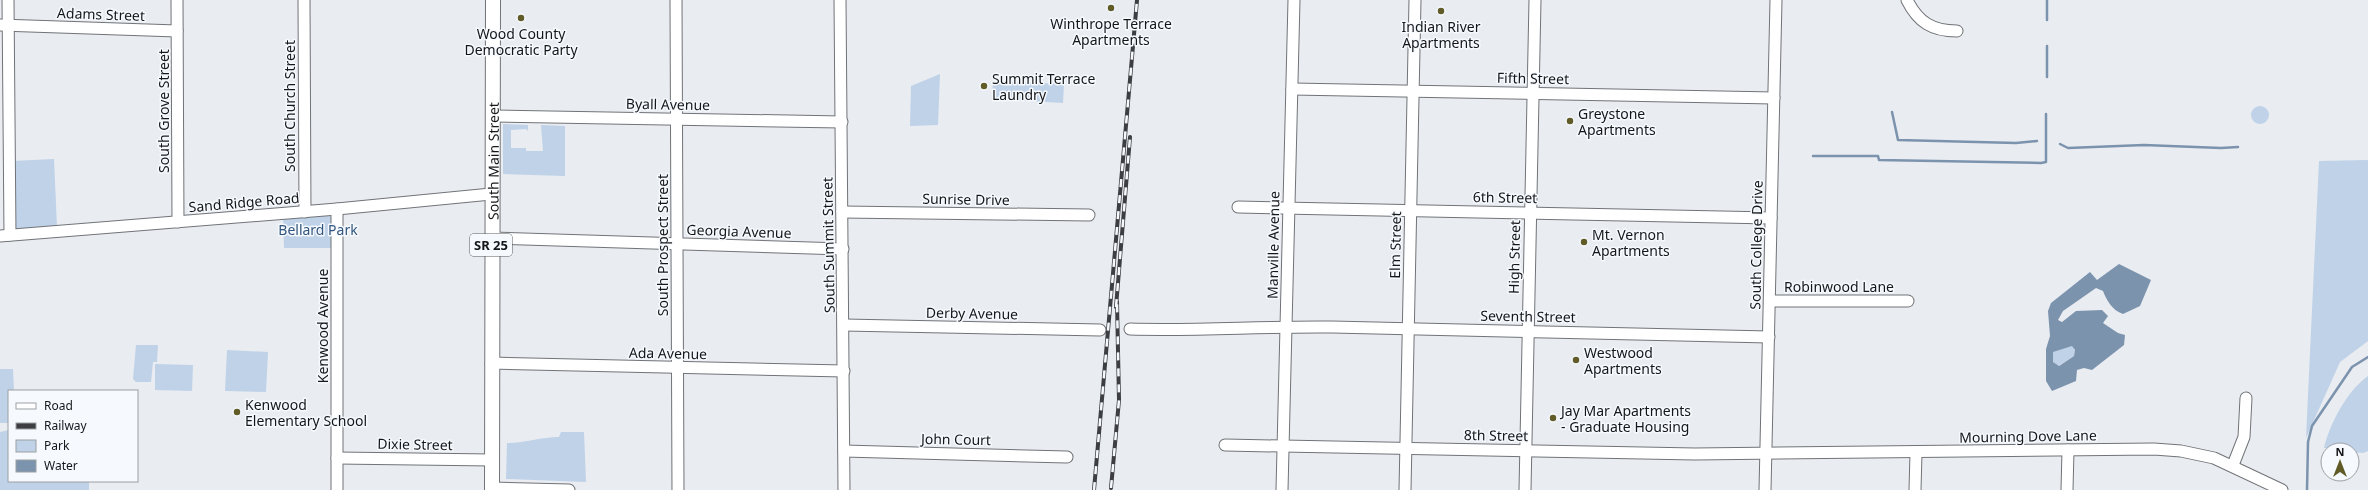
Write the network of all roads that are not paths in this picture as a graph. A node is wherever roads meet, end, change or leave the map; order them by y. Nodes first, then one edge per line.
1 (8, 0) edge
2 (177, 0) edge
3 (304, 0) edge
4 (493, 0) edge
5 (676, 0) edge
6 (840, 0) edge
7 (1294, 0) edge
8 (1415, 0) edge
9 (1535, 0) edge
10 (1776, 0) edge
11 (1907, 0) edge
12 (4, 25) edge
13 (177, 31) junction
14 (1957, 31) dead end
15 (1292, 89) junction
16 (1413, 91) junction
17 (1533, 92) junction
18 (1774, 98) junction
19 (493, 116) junction
20 (677, 119) junction
21 (842, 122) junction
22 (491, 194) junction
23 (1238, 207) dead end
24 (1289, 208) junction
25 (337, 209) junction
26 (1410, 210) junction
27 (304, 212) junction
28 (842, 212) junction
29 (1530, 213) junction
30 (1089, 215) dead end
31 (1771, 218) junction
32 (178, 222) junction
33 (5, 236) edge
34 (491, 238) junction
35 (677, 244) junction
36 (843, 249) junction
37 (1770, 301) junction
38 (1908, 301) dead end
39 (844, 325) junction
40 (1286, 326) junction
41 (1130, 329) dead end
42 (1408, 329) junction
43 (1100, 330) dead end
44 (1528, 331) junction
45 (1769, 337) junction
46 (491, 363) junction
47 (677, 369) junction
48 (844, 371) junction
49 (2246, 398) dead end
50 (1225, 445) dead end
51 (1283, 446) junction
52 (1406, 449) junction
53 (1525, 450) junction
54 (2068, 450) junction
55 (844, 451) junction
56 (1916, 453) junction
57 (1766, 454) junction
58 (1067, 457) dead end
59 (338, 458) junction
60 (492, 460) junction
61 (2233, 465) junction
62 (492, 489) edge
63 (338, 490) edge
64 (569, 490) edge
65 (678, 490) edge
66 (844, 490) edge
67 (1282, 490) edge
68 (1405, 490) edge
69 (1524, 490) edge
70 (1766, 490) edge
71 (1915, 490) edge
72 (2067, 490) edge
73 (2282, 490) edge

1 - 12 street
2 - 13 street, South Grove Street
3 - 27 street, South Church Street
4 - 19 main road, South Main Street / SR 25
5 - 20 street, South Prospect Street
6 - 21 street, South Summit Street
7 - 15 street, Manville Avenue
8 - 16 street, Elm Street
9 - 17 street, High Street
10 - 18 street, South College Drive
11 - 14 street
12 - 13 street, Adams Street
12 - 33 street
13 - 32 street, South Grove Street
15 - 16 street, Fifth Street
15 - 24 street, Manville Avenue
16 - 17 street, Fifth Street
16 - 26 street, Elm Street
17 - 18 street, Fifth Street
17 - 29 street, High Street
18 - 31 street, South College Drive
19 - 20 street, Byall Avenue
19 - 22 main road, South Main Street / SR 25
20 - 21 street, Byall Avenue
20 - 35 street, South Prospect Street
21 - 28 street, South Summit Street
22 - 25 street, Sand Ridge Road
22 - 34 main road, South Main Street / SR 25
23 - 24 street, 6th Street
24 - 26 street, 6th Street
24 - 40 street, Manville Avenue
25 - 27 street, Sand Ridge Road
25 - 59 street, Kenwood Avenue
26 - 29 street, 6th Street
26 - 42 street, Elm Street
27 - 32 street, Sand Ridge Road
28 - 30 street, Sunrise Drive
28 - 36 street, South Summit Street
29 - 31 street, 6th Street
29 - 44 street, High Street
31 - 37 street, South College Drive
32 - 33 street, Sand Ridge Road
34 - 35 street, Georgia Avenue
34 - 46 main road, South Main Street / SR 25
35 - 36 street, Georgia Avenue
35 - 47 street, South Prospect Street
36 - 39 street, South Summit Street
37 - 38 street, Robinwood Lane
37 - 45 street, South College Drive
39 - 43 street, Derby Avenue
39 - 48 street, South Summit Street
40 - 41 street
40 - 42 street, Seventh Street
40 - 51 street, Manville Avenue
42 - 44 street, Seventh Street
42 - 52 street, Elm Street
44 - 45 street, Seventh Street
44 - 53 street, High Street
45 - 57 street, South College Drive
46 - 47 street, Ada Avenue
46 - 60 main road, South Main Street / SR 25
47 - 48 street, Ada Avenue
47 - 65 street, South Prospect Street
48 - 55 street, South Summit Street
49 - 61 street
50 - 51 street, 8th Street
51 - 52 street, 8th Street
51 - 67 street, Manville Avenue
52 - 53 street, 8th Street
52 - 68 street, Elm Street
53 - 57 street, 8th Street
53 - 69 street, High Street
54 - 56 street, Mourning Dove Lane
54 - 61 street, Mourning Dove Lane
54 - 72 street
55 - 58 street, John Court
55 - 66 street, South Summit Street
56 - 57 street, Mourning Dove Lane
56 - 71 street
57 - 70 street, South College Drive
59 - 60 street, Dixie Street
59 - 63 street, Kenwood Avenue
60 - 62 main road, South Main Street / SR 25
61 - 73 street, Mourning Dove Lane
62 - 64 street

